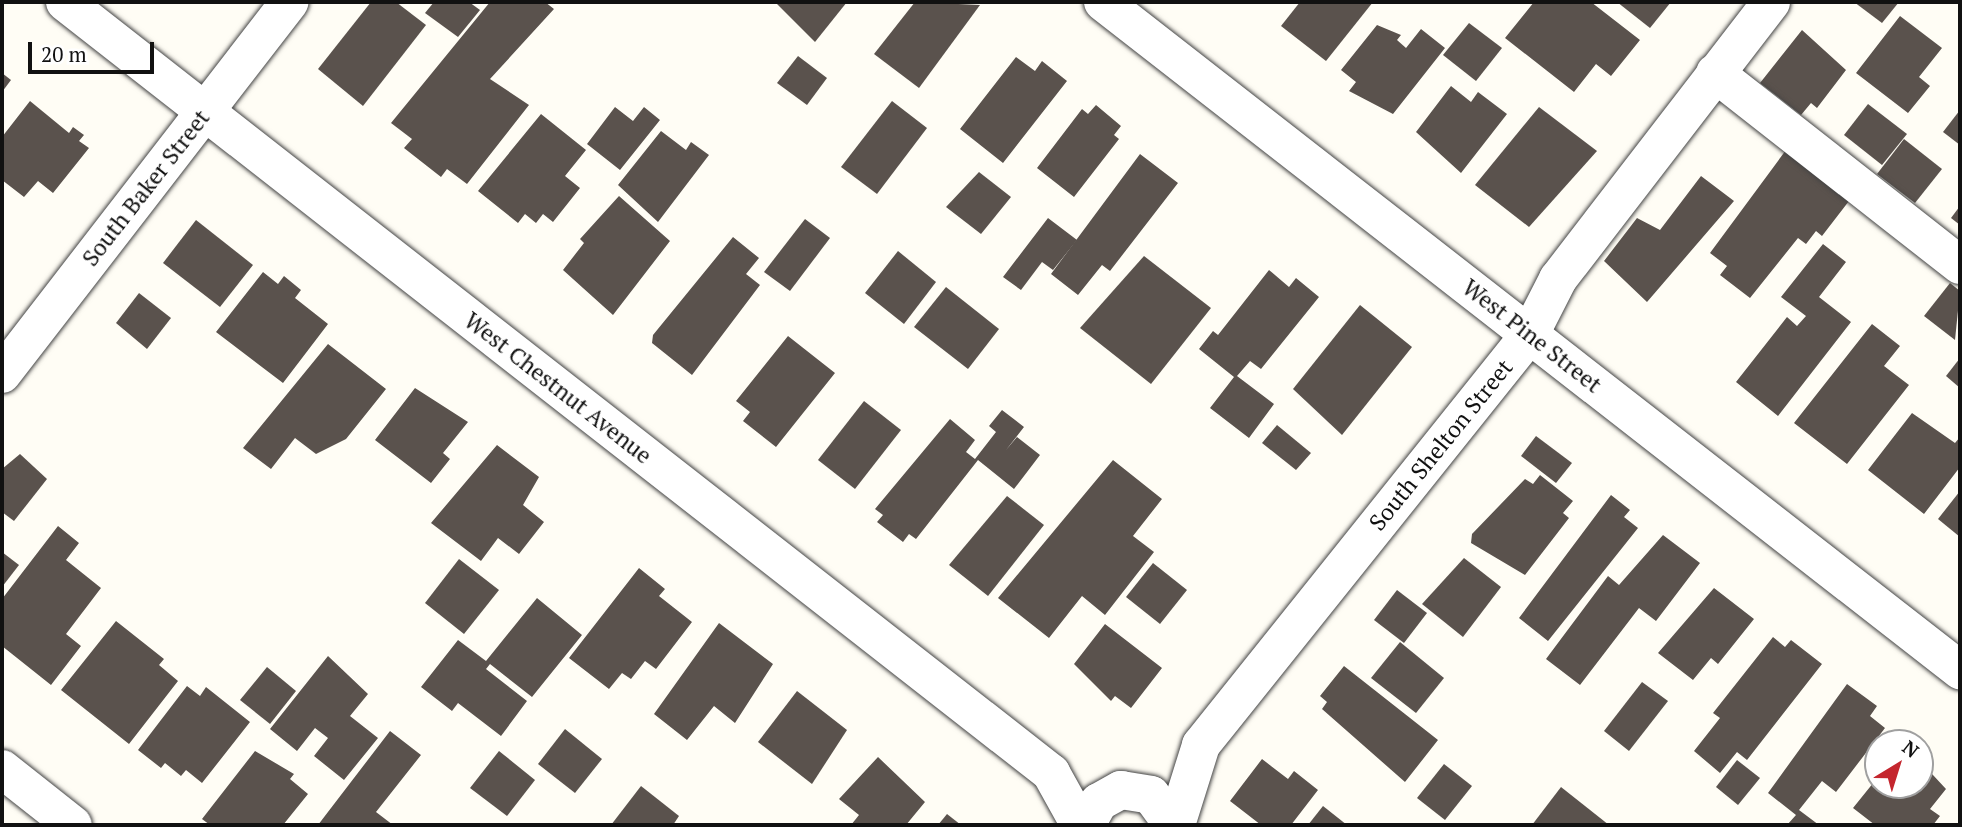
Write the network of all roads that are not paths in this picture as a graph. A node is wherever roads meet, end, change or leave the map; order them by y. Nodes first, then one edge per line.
1 (65, 2) edge
2 (290, 2) edge
3 (1103, 2) edge
4 (1771, 2) edge
5 (1715, 73) junction
6 (205, 111) junction
7 (1960, 265) edge
8 (1530, 334) junction
9 (2, 374) edge
10 (1960, 670) edge
11 (1201, 745) junction
12 (2, 769) edge
13 (1051, 773) junction
14 (1123, 790) junction
15 (73, 825) edge
16 (1080, 825) edge
17 (1086, 825) edge
18 (1175, 825) edge

1 - 6 street, West Chestnut Avenue
2 - 6 street, South Baker Street
3 - 8 street, West Pine Street
4 - 5 street, South Shelton Street
5 - 7 street
5 - 8 street, South Shelton Street
6 - 9 street, South Baker Street
6 - 13 street, West Chestnut Avenue
8 - 10 street, West Pine Street
8 - 11 street, South Shelton Street
11 - 14 street, South Shelton Street
11 - 18 street, South Shelton Street
12 - 15 street
13 - 14 street, West Chestnut Avenue
13 - 16 street, West Chestnut Avenue
14 - 17 street, South Shelton Street
14 - 18 street, West Chestnut Avenue

